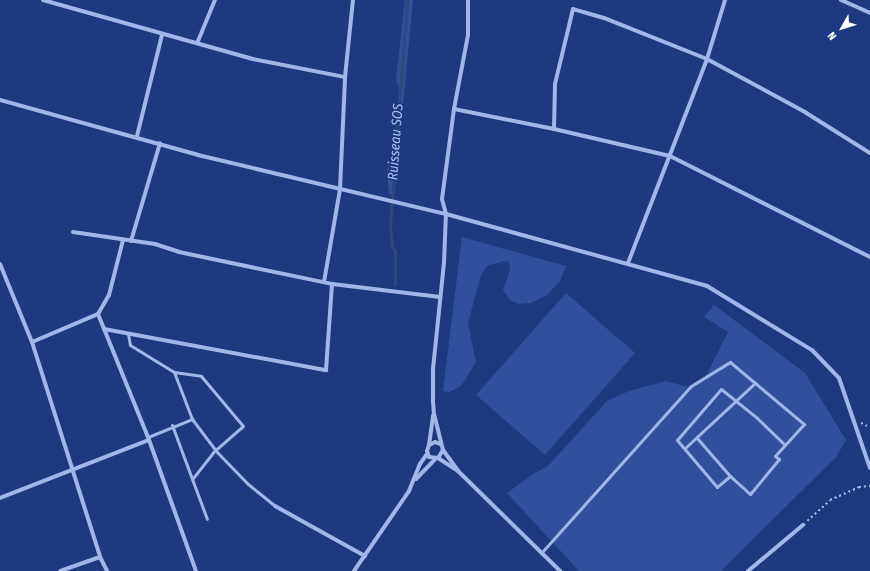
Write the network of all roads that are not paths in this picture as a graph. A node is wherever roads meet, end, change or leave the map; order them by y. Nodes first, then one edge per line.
1 (43, 0) edge
2 (215, 0) edge
3 (353, 0) edge
4 (468, 0) edge
5 (725, 0) edge
6 (841, 0) edge
7 (870, 13) edge
8 (162, 35) junction
9 (198, 41) junction
10 (707, 59) junction
11 (345, 77) junction
12 (0, 100) edge
13 (454, 109) junction
14 (554, 129) junction
15 (137, 136) junction
16 (160, 143) junction
17 (870, 154) edge
18 (670, 156) junction
19 (340, 189) junction
20 (446, 214) junction
21 (73, 232) dead end
22 (123, 240) junction
23 (131, 241) junction
24 (870, 256) edge
25 (628, 263) junction
26 (0, 264) edge
27 (1, 271) edge
28 (324, 282) junction
29 (332, 284) junction
30 (440, 297) junction
31 (98, 314) junction
32 (104, 330) junction
33 (128, 334) junction
34 (32, 342) junction
35 (174, 372) junction
36 (754, 383) junction
37 (737, 401) junction
38 (434, 415) junction
39 (192, 419) junction
40 (172, 426) junction
41 (696, 438) junction
42 (148, 439) junction
43 (440, 444) junction
44 (429, 445) junction
45 (785, 445) junction
46 (685, 448) junction
47 (215, 450) junction
48 (443, 450) junction
49 (427, 454) junction
50 (437, 458) junction
51 (72, 468) junction
52 (870, 468) edge
53 (458, 471) junction
54 (730, 476) junction
55 (192, 479) junction
56 (416, 479) junction
57 (0, 498) edge
58 (275, 506) joint
59 (207, 519) dead end
60 (803, 525) road end
61 (542, 552) junction
62 (365, 556) junction
63 (100, 557) junction
64 (60, 571) edge
65 (107, 571) edge
66 (196, 571) edge
67 (354, 571) edge
68 (560, 571) edge
69 (748, 571) edge

1 - 8 street
2 - 9 street
3 - 11 street
4 - 13 street
5 - 10 street
6 - 7 street
8 - 9 street
8 - 15 street
9 - 11 street
10 - 14 street
10 - 17 street
10 - 18 street
11 - 19 street
12 - 15 street
13 - 14 street
13 - 20 street
14 - 18 street
15 - 16 street
16 - 19 street
16 - 23 street
18 - 24 street
18 - 25 street
19 - 20 street
19 - 28 street
20 - 25 street
20 - 30 street
21 - 22 street
22 - 23 street
22 - 31 street
23 - 28 street
25 - 52 street
26 - 27 street
27 - 34 street
28 - 29 street
29 - 30 street
29 - 33 street
30 - 38 street
31 - 32 street
31 - 34 street
32 - 33 street
32 - 42 street
33 - 35 lane
34 - 51 street
35 - 39 lane
35 - 47 lane
36 - 37 lane
36 - 45 lane
36 - 61 lane
37 - 41 lane
37 - 45 lane
37 - 46 lane
38 - 43 street
38 - 44 street
39 - 40 lane
39 - 47 lane
40 - 42 lane
40 - 55 lane
41 - 46 lane
41 - 54 lane
42 - 51 street
42 - 66 street
43 - 44 street
43 - 48 street
44 - 49 street
45 - 54 lane
46 - 54 lane
47 - 55 lane
47 - 58 lane
48 - 50 street
48 - 53 street
49 - 50 street
49 - 56 street
50 - 53 street
50 - 56 street
51 - 57 street
51 - 63 street
53 - 61 street
55 - 59 lane
56 - 62 street
58 - 62 street
60 - 69 street
61 - 68 street
62 - 67 street
63 - 64 street
63 - 65 street

